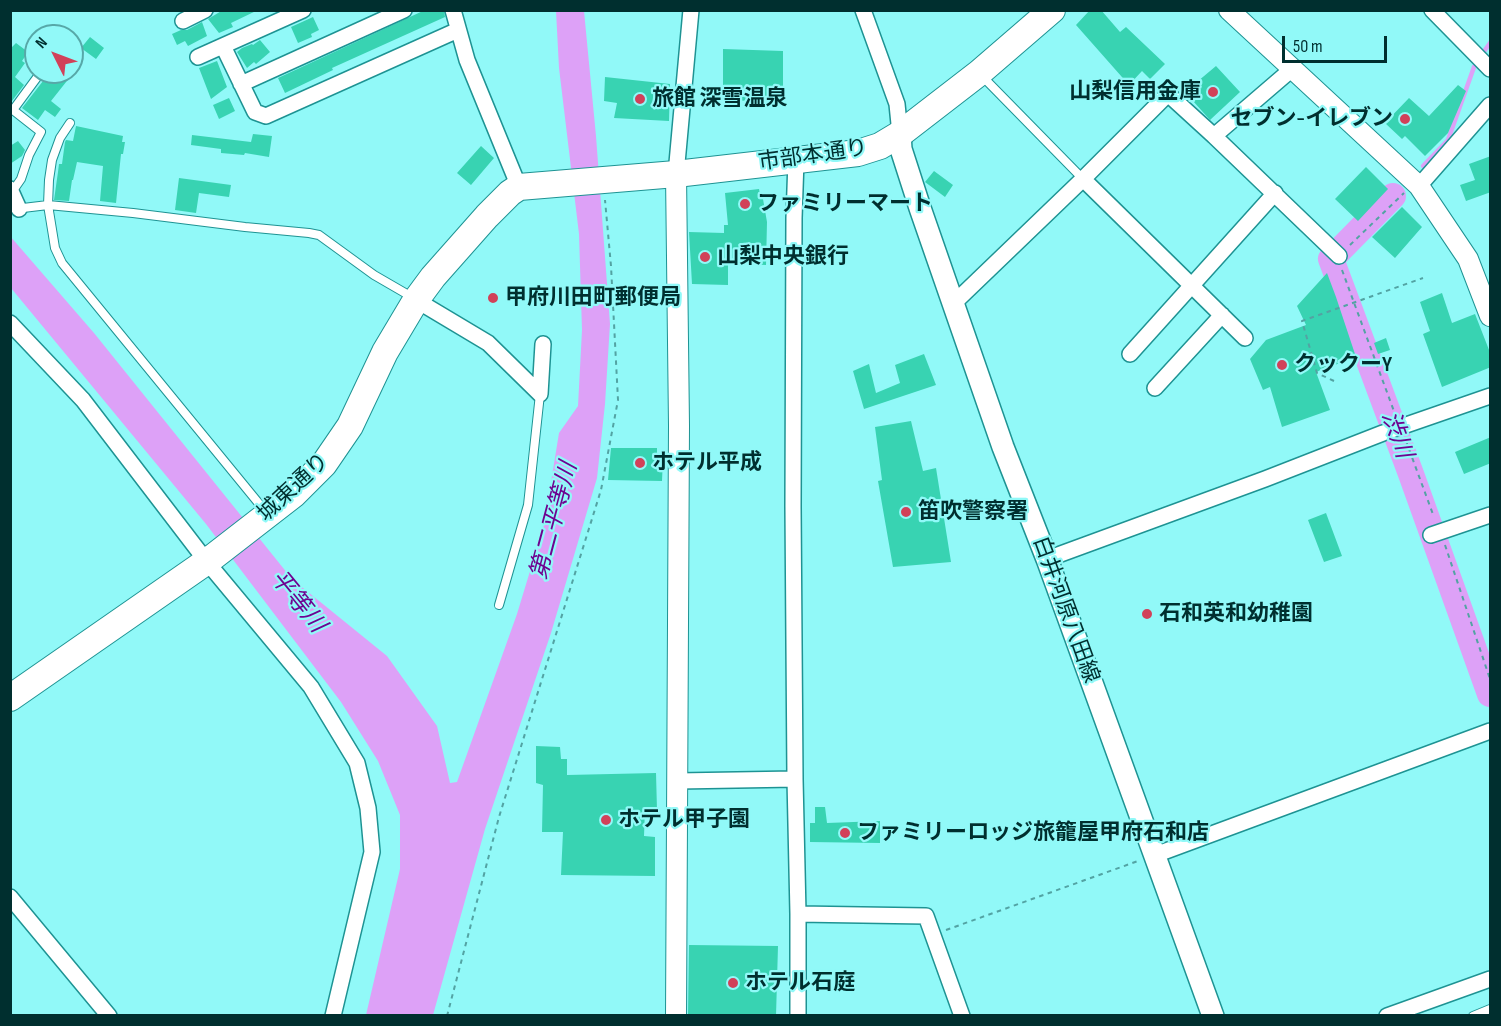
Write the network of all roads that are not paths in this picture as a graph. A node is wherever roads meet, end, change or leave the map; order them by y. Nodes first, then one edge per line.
1 (205, 10) edge
2 (303, 10) edge
3 (404, 10) edge
4 (453, 10) edge
5 (691, 10) edge
6 (863, 10) edge
7 (1052, 10) edge
8 (1229, 10) edge
9 (1432, 10) edge
10 (183, 21) dead end
11 (458, 30) junction
12 (223, 46) junction
13 (198, 57) dead end
14 (1488, 67) edge
15 (1292, 69) junction
16 (979, 73) junction
17 (32, 84) edge
18 (241, 84) junction
19 (1491, 105) edge
20 (70, 123) dead end
21 (900, 134) junction
22 (1214, 136) junction
23 (796, 160) junction
24 (676, 174) junction
25 (1083, 179) junction
26 (1419, 186) junction
27 (519, 187) junction
28 (11, 190) edge
29 (1275, 193) junction
30 (48, 206) junction
31 (17, 209) edge
32 (1337, 254) road end
33 (1191, 285) junction
34 (416, 300) junction
35 (954, 303) junction
36 (1222, 315) junction
37 (1491, 316) edge
38 (10, 322) edge
39 (1245, 338) dead end
40 (543, 344) dead end
41 (1130, 354) dead end
42 (1155, 388) dead end
43 (540, 394) junction
44 (1491, 396) edge
45 (1491, 514) edge
46 (265, 517) junction
47 (1436, 534) road end
48 (1047, 559) junction
49 (210, 560) junction
50 (499, 605) dead end
51 (10, 698) edge
52 (1491, 731) edge
53 (795, 779) junction
54 (678, 781) junction
55 (1155, 855) junction
56 (10, 897) edge
57 (798, 914) junction
58 (1491, 979) edge
59 (1491, 1009) edge
60 (109, 1016) edge
61 (333, 1016) edge
62 (676, 1016) edge
63 (798, 1016) edge
64 (962, 1016) edge
65 (1213, 1016) edge
66 (1387, 1016) edge
67 (1473, 1016) edge

1 - 10 street
2 - 12 street
3 - 18 street
4 - 11 street
5 - 24 street
6 - 21 street
7 - 16 highway, 市部本通り
8 - 15 street
9 - 14 street
11 - 18 street
11 - 27 street
12 - 13 street
12 - 18 street
15 - 22 street
15 - 26 street
16 - 21 highway, 市部本通り
16 - 25 lane
17 - 28 lane
19 - 26 street
20 - 30 lane
21 - 23 highway, 市部本通り
21 - 35 main road, 白井河原八田線
22 - 25 street
22 - 29 street
23 - 24 highway, 市部本通り
23 - 53 street
24 - 27 highway, 市部本通り
24 - 54 street
25 - 33 street
25 - 35 street
26 - 37 street
27 - 34 highway, 城東通り
28 - 31 street
29 - 32 street
29 - 33 street
30 - 31 lane
30 - 34 lane
30 - 46 lane
33 - 36 street
33 - 41 street
34 - 43 street
34 - 46 highway, 城東通り
35 - 48 main road, 白井河原八田線
36 - 39 street
36 - 42 street
38 - 49 street
40 - 43 street
43 - 50 lane
44 - 48 street
45 - 47 street
46 - 49 highway, 城東通り
48 - 55 main road, 白井河原八田線
49 - 51 highway, 城東通り
49 - 61 street
52 - 55 street
53 - 54 street
53 - 57 street
54 - 62 street
55 - 65 main road, 白井河原八田線
56 - 60 street
57 - 63 street
57 - 64 street
58 - 66 street
59 - 67 lane

